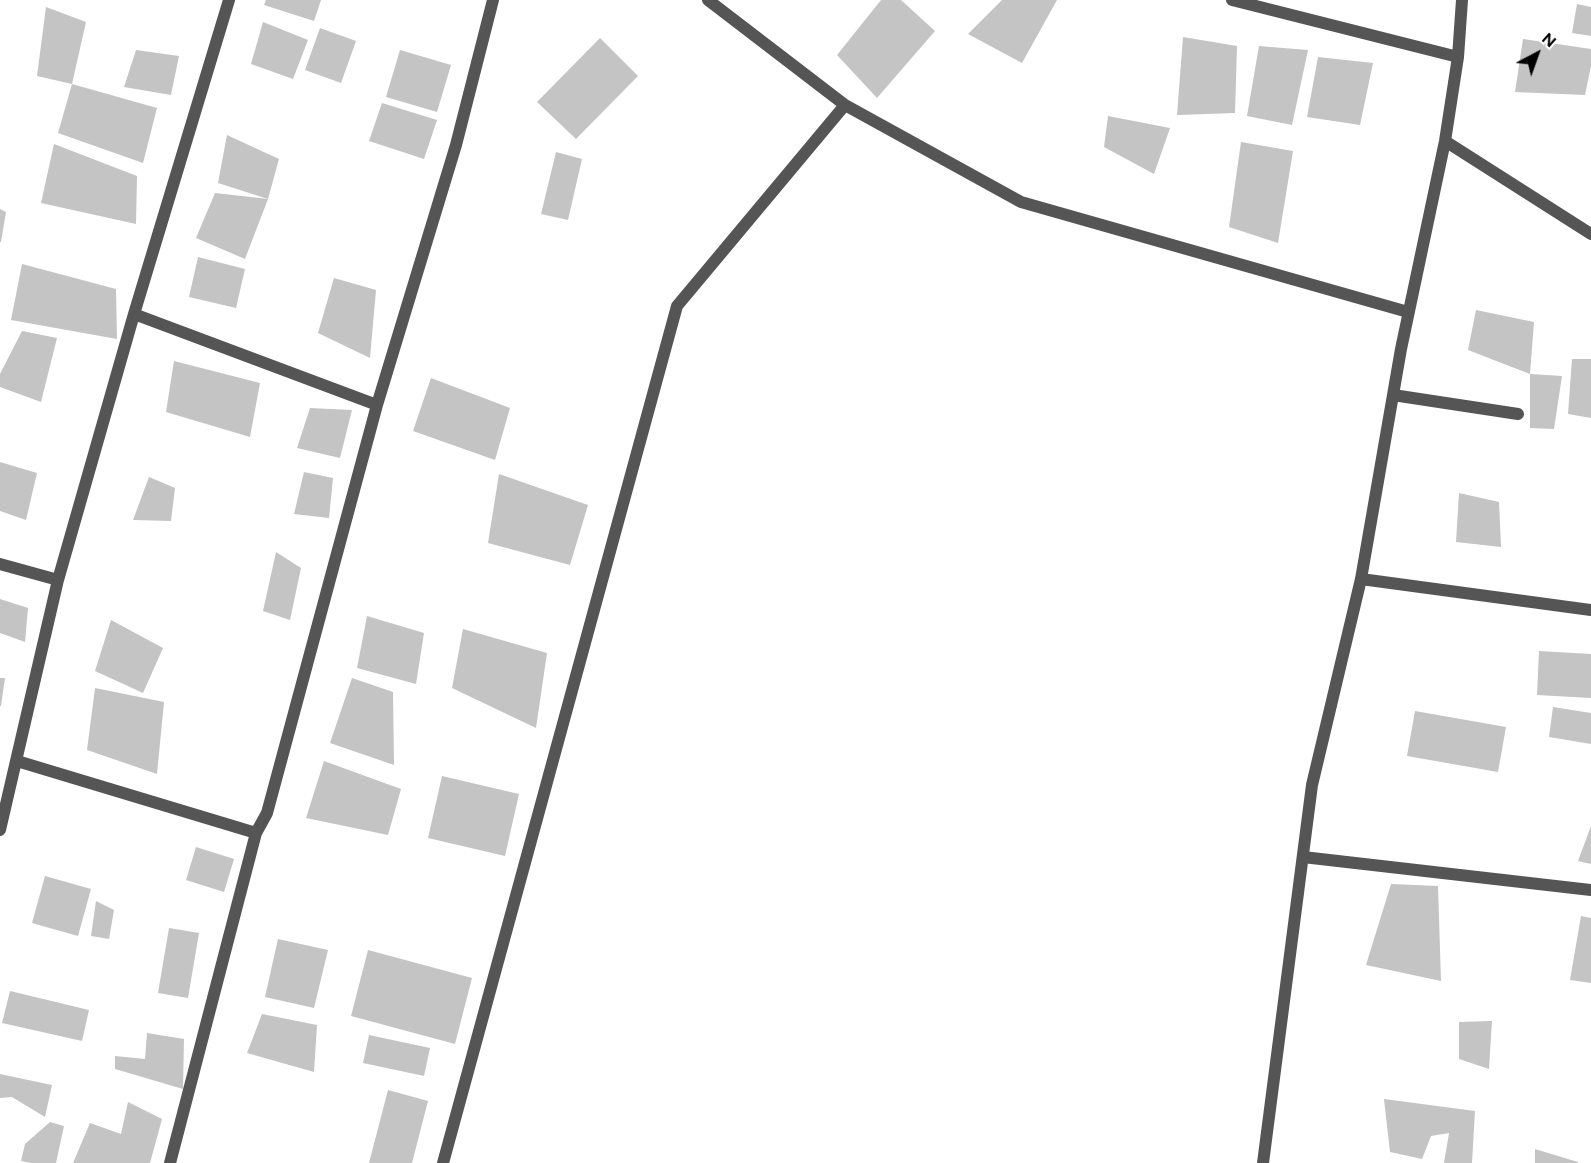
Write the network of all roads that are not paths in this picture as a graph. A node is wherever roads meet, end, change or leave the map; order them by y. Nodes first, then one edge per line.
1 (229, 0) edge
2 (493, 0) edge
3 (708, 0) edge
4 (1232, 0) edge
5 (1462, 0) edge
6 (1458, 57) junction
7 (845, 105) junction
8 (1445, 141) junction
9 (1591, 234) edge
10 (1408, 312) junction
11 (134, 314) junction
12 (1393, 395) junction
13 (377, 405) junction
14 (1518, 414) dead end
15 (0, 564) edge
16 (1361, 579) junction
17 (58, 580) junction
18 (1591, 610) edge
19 (17, 761) junction
20 (0, 830) edge
21 (256, 833) junction
22 (1303, 856) junction
23 (1591, 890) edge
24 (170, 1163) edge
25 (443, 1163) edge
26 (1263, 1163) edge

1 - 11 street
2 - 13 street
3 - 7 street
4 - 6 street
5 - 6 street
6 - 8 street
7 - 10 street
7 - 25 street
8 - 9 street
8 - 10 street
10 - 12 street
11 - 13 street
11 - 17 street
12 - 14 street
12 - 16 street
13 - 21 street
15 - 17 street
16 - 18 street
16 - 22 street
17 - 19 street
19 - 20 street
19 - 21 street
21 - 24 street
22 - 23 street
22 - 26 street

